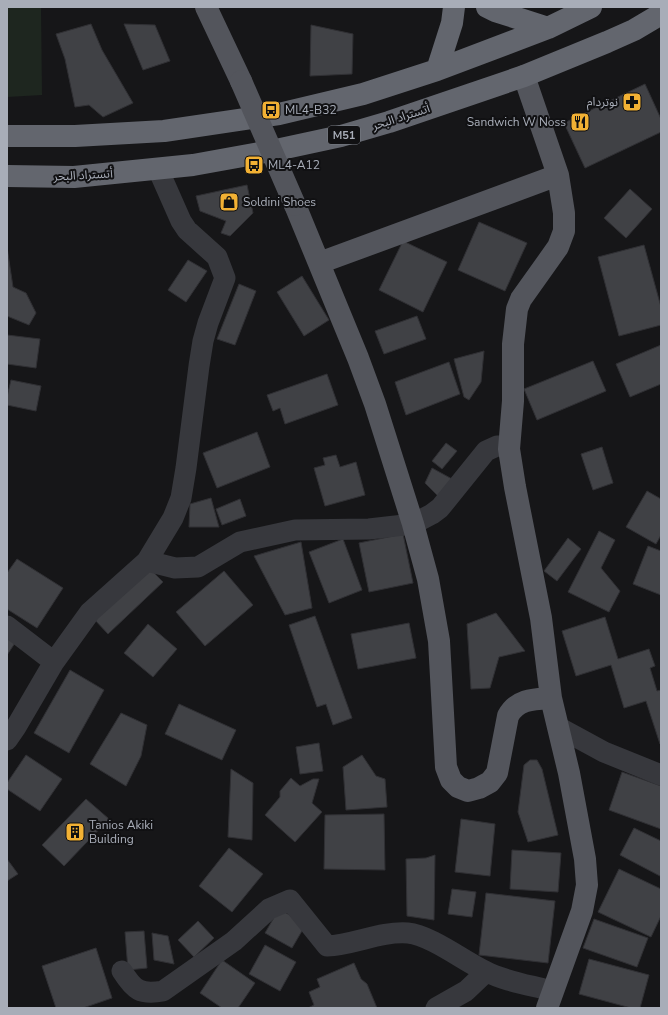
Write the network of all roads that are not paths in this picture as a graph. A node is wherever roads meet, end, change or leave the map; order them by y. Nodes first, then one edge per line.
1 (206, 7) edge
2 (454, 7) edge
3 (487, 7) edge
4 (591, 7) edge
5 (661, 14) edge
6 (548, 28) junction
7 (437, 70) junction
8 (524, 76) junction
9 (7, 136) edge
10 (158, 169) junction
11 (558, 175) junction
12 (7, 176) edge
13 (319, 263) junction
14 (509, 448) junction
15 (413, 524) junction
16 (146, 561) junction
17 (7, 626) edge
18 (54, 662) junction
19 (551, 698) junction
20 (558, 728) junction
21 (7, 740) edge
22 (661, 775) edge
23 (122, 971) dead end
24 (486, 972) junction
25 (550, 1000) edge
26 (436, 1008) edge

1 - 13 main road, bridge
2 - 7 highway
3 - 6 highway
4 - 6 highway
5 - 8 highway, أتستراد البحر / M51
6 - 7 highway
7 - 9 highway
8 - 10 highway, أتستراد البحر / M51
8 - 11 main road
10 - 12 highway, أتستراد البحر / M51
10 - 16 street
11 - 13 main road
11 - 14 main road
13 - 15 main road
14 - 15 street
14 - 19 main road
15 - 16 street
15 - 19 main road
16 - 18 street
17 - 18 street
18 - 21 street
19 - 20 main road
20 - 22 street
20 - 25 main road
23 - 24 street
24 - 25 street
24 - 26 street

